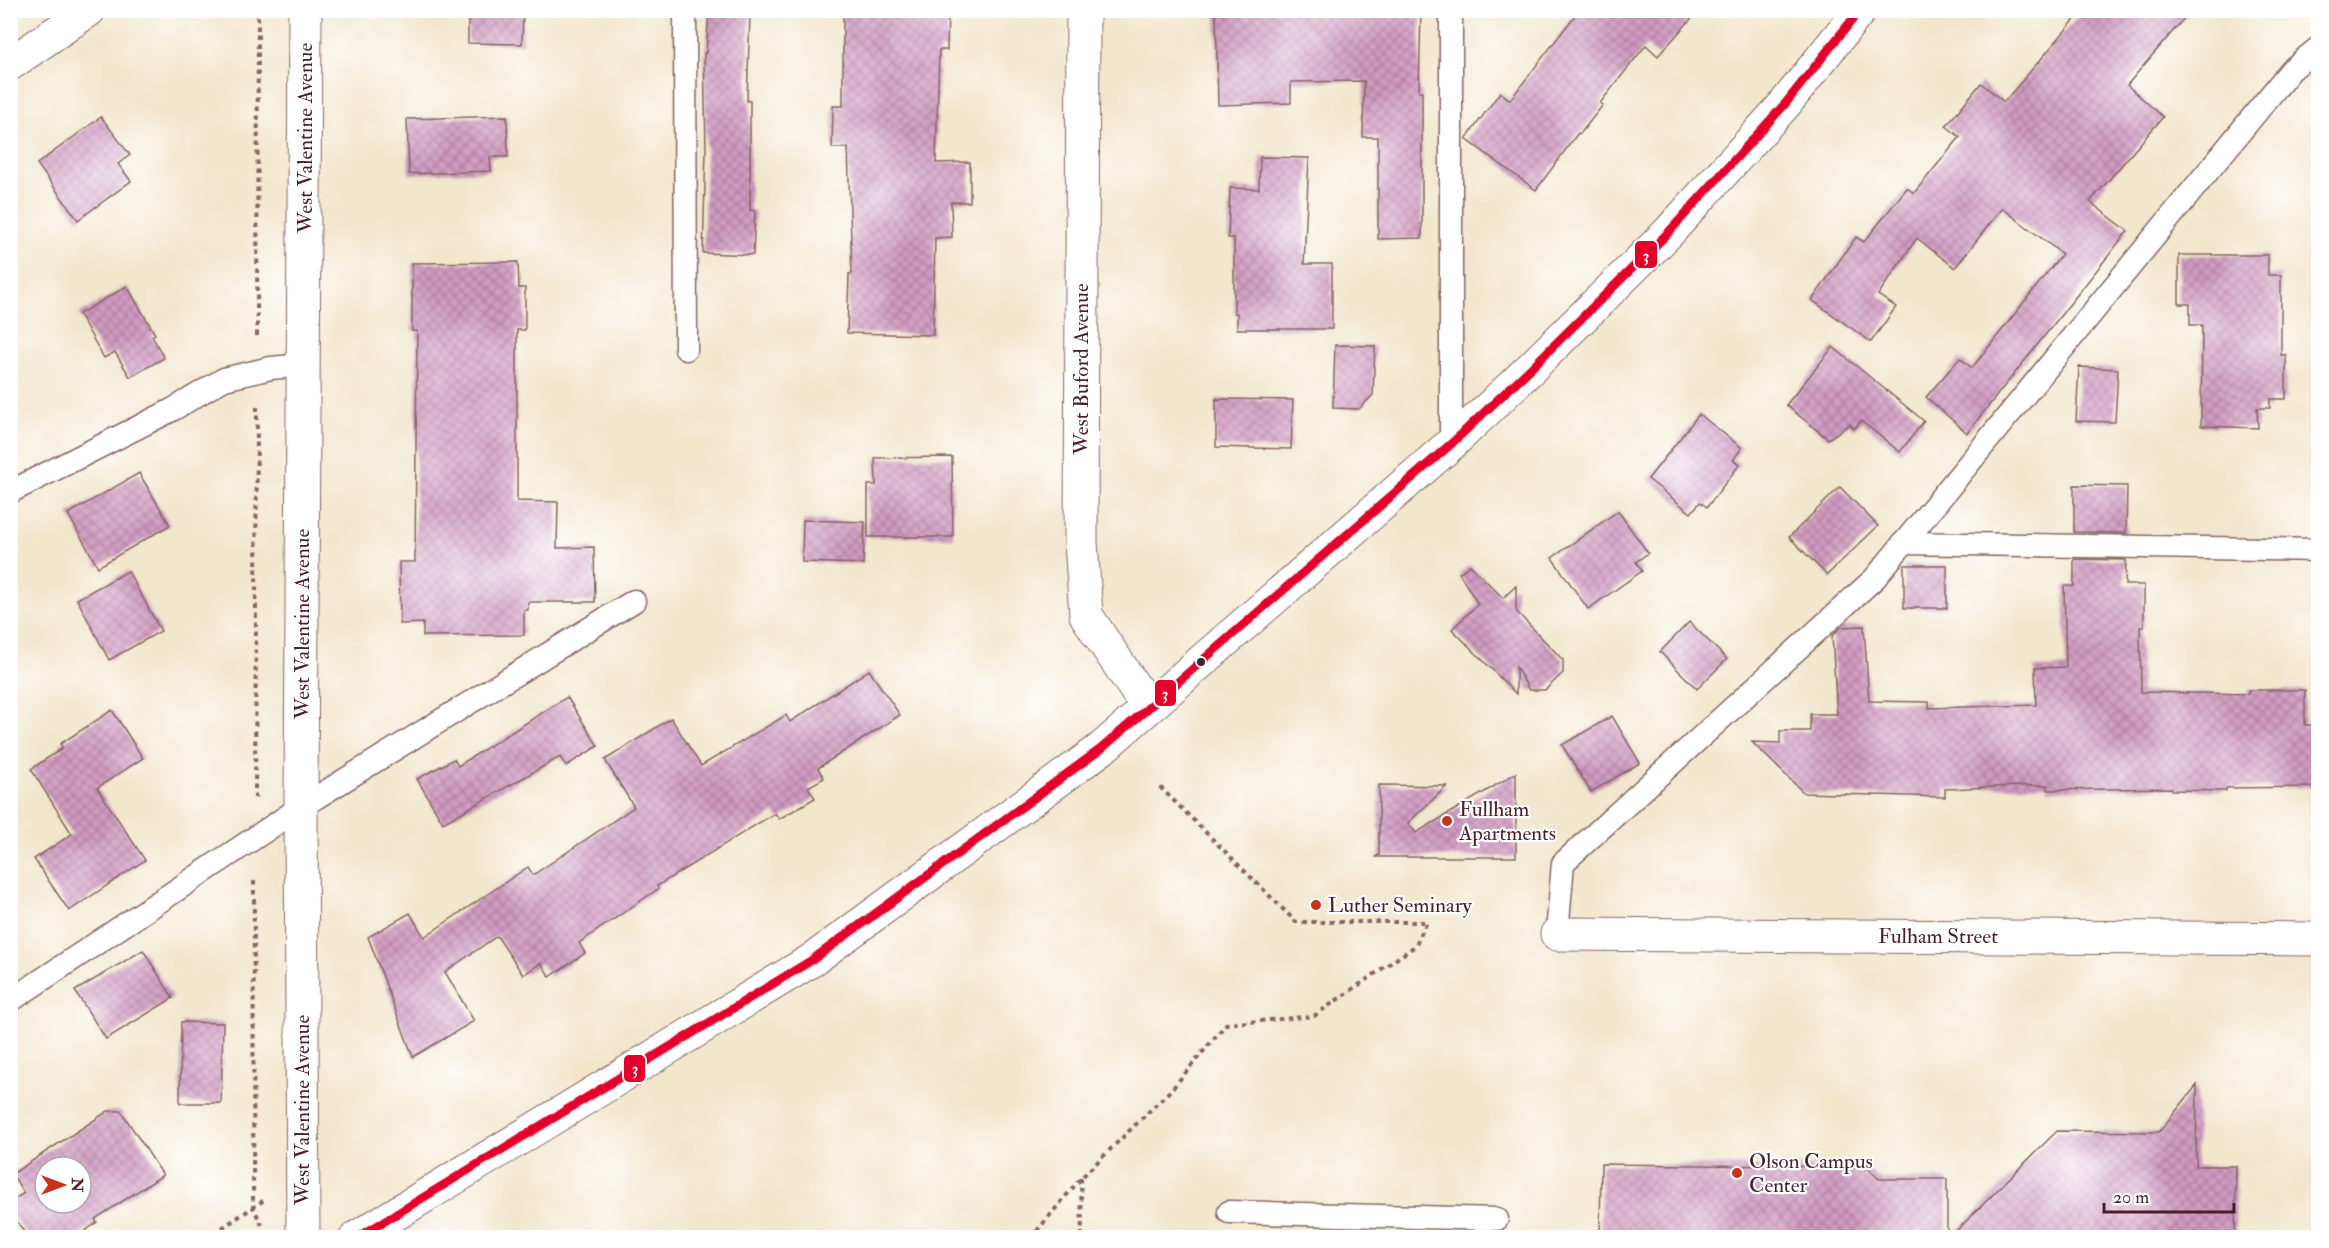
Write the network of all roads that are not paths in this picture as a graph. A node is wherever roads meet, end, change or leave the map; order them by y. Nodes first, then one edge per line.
1 (89, 10) edge
2 (305, 10) edge
3 (685, 10) edge
4 (1083, 10) edge
5 (1451, 10) edge
6 (1860, 10) edge
7 (2319, 48) edge
8 (10, 64) edge
9 (686, 349) dead end
10 (303, 365) junction
11 (1451, 444) junction
12 (10, 492) edge
13 (1904, 543) junction
14 (2319, 550) edge
15 (634, 601) dead end
16 (1148, 708) junction
17 (301, 807) junction
18 (1557, 934) joint
19 (2319, 939) edge
20 (10, 1001) edge
21 (1228, 1212) dead end
22 (1497, 1219) dead end
23 (303, 1238) edge
24 (356, 1238) edge

1 - 8 street
2 - 10 street, West Valentine Avenue
3 - 9 lane
4 - 16 street, West Buford Avenue
5 - 11 lane
6 - 11 street
7 - 13 lane
10 - 12 lane
10 - 17 street, West Valentine Avenue
11 - 16 street
13 - 14 lane
13 - 18 lane
15 - 17 lane
16 - 24 street
17 - 20 lane
17 - 23 street, West Valentine Avenue
18 - 19 street, Fulham Street
21 - 22 lane

